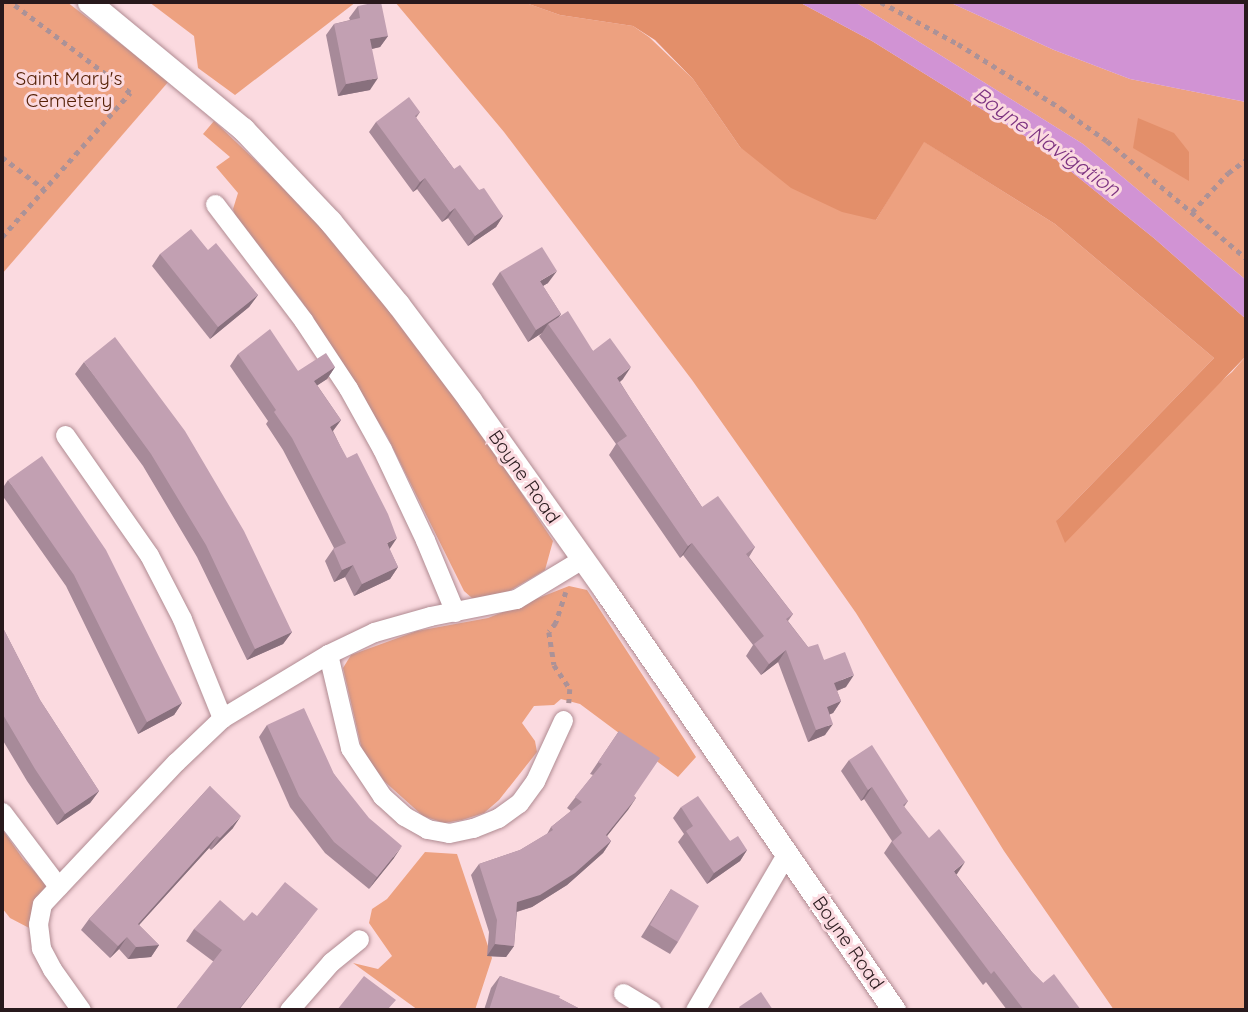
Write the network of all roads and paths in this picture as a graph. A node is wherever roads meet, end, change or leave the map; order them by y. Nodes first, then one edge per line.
1 (10, 2) edge
2 (89, 2) edge
3 (881, 2) edge
4 (2, 157) edge
5 (1246, 160) edge
6 (44, 189) junction
7 (215, 204) dead end
8 (1192, 212) junction
9 (2, 237) edge
10 (1246, 258) edge
11 (65, 435) dead end
12 (574, 565) junction
13 (455, 612) junction
14 (328, 654) junction
15 (222, 719) junction
16 (563, 720) joint
17 (2, 812) edge
18 (786, 854) junction
19 (58, 886) junction
20 (359, 939) dead end
21 (623, 993) dead end
22 (81, 1010) edge
23 (289, 1010) edge
24 (651, 1010) edge
25 (695, 1010) edge
26 (894, 1010) edge

1 - 6 path
2 - 12 street, Boyne Road
3 - 8 path
4 - 6 path
5 - 8 path
6 - 9 path
7 - 13 street
8 - 10 path
11 - 15 street
12 - 13 street
12 - 16 path
12 - 18 street, Boyne Road
13 - 14 street
14 - 15 street
14 - 16 street
15 - 19 street
17 - 19 street
18 - 25 street
18 - 26 street, Boyne Road
19 - 22 street
20 - 23 street
21 - 24 street

